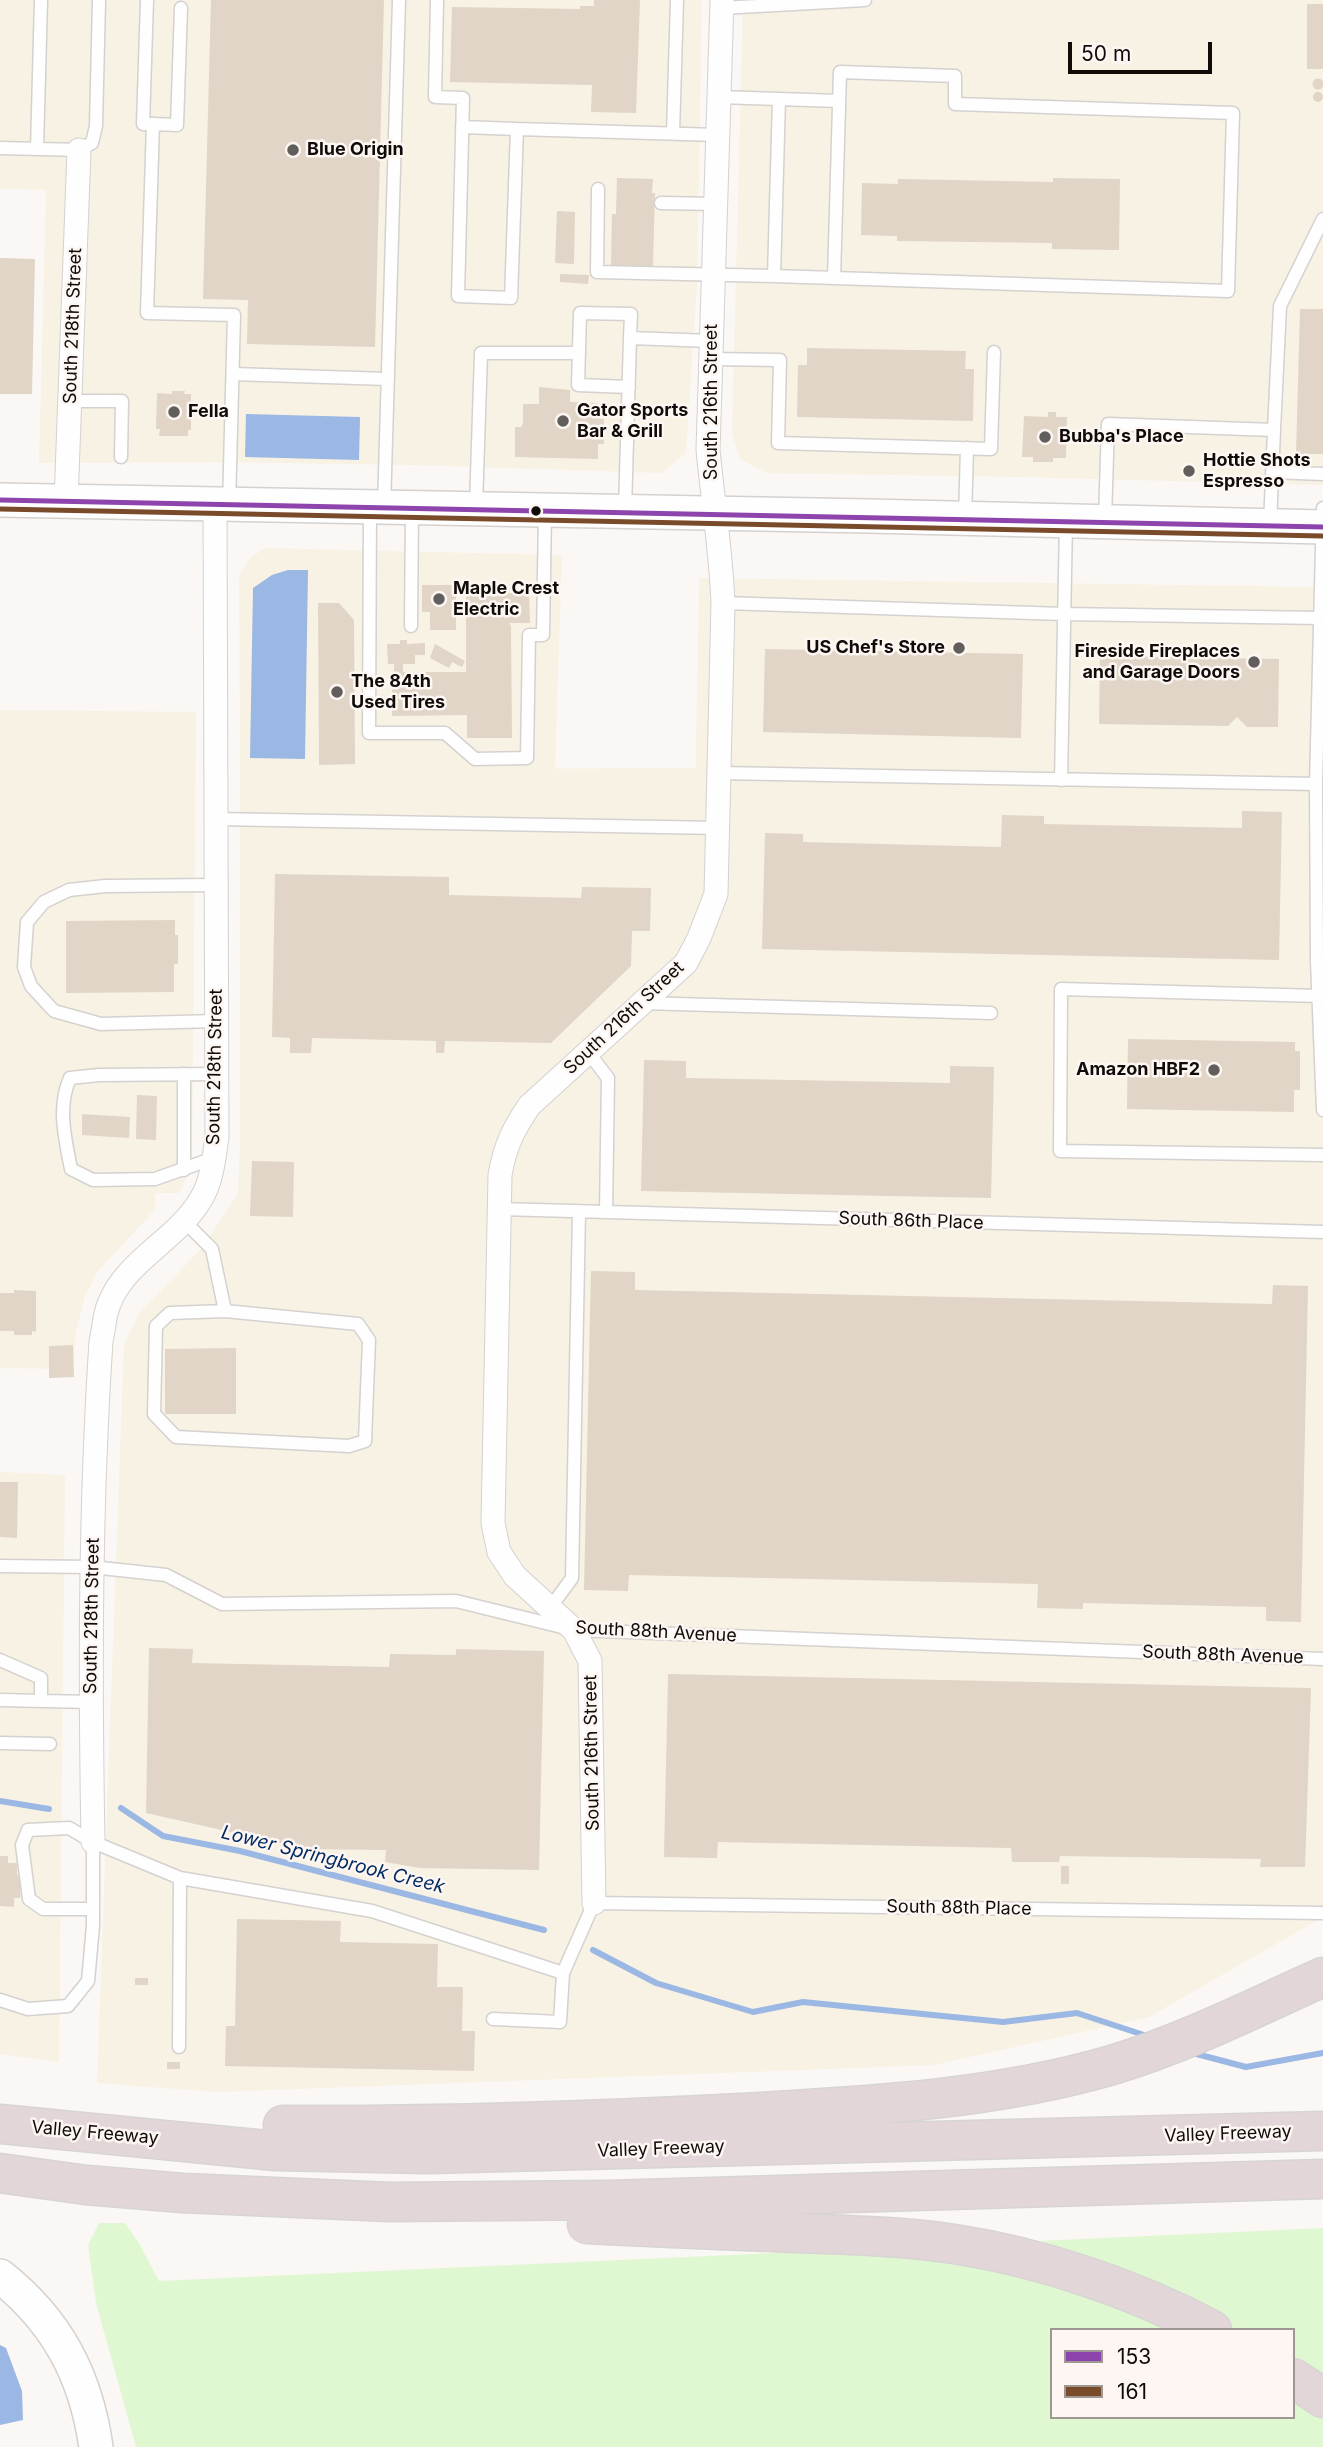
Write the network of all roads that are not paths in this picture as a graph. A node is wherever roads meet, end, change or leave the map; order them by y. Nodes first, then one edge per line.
1 (41, 0) edge
2 (99, 0) edge
3 (147, 0) edge
4 (399, 0) edge
5 (437, 0) edge
6 (677, 0) edge
7 (865, 0) edge
8 (782, 2) edge
9 (722, 4) edge
10 (181, 8) dead end
11 (719, 97) junction
12 (779, 99) junction
13 (839, 101) junction
14 (153, 124) junction
15 (462, 127) junction
16 (517, 129) junction
17 (673, 133) junction
18 (718, 135) junction
19 (0, 148) edge
20 (37, 149) junction
21 (79, 150) junction
22 (598, 189) dead end
23 (661, 203) dead end
24 (716, 204) junction
25 (1323, 219) edge
26 (714, 274) junction
27 (774, 276) junction
28 (834, 278) junction
29 (630, 338) junction
30 (711, 350) junction
31 (994, 352) dead end
32 (579, 353) junction
33 (233, 374) junction
34 (388, 379) junction
35 (629, 387) junction
36 (70, 401) junction
37 (1274, 430) junction
38 (967, 448) junction
39 (121, 457) dead end
40 (1272, 472) junction
41 (1323, 474) edge
42 (0, 500) edge
43 (66, 502) junction
44 (222, 505) junction
45 (389, 508) junction
46 (1323, 508) edge
47 (476, 510) junction
48 (545, 511) junction
49 (625, 513) junction
50 (714, 515) junction
51 (965, 519) junction
52 (1066, 522) junction
53 (1104, 523) junction
54 (1270, 526) junction
55 (1323, 527) edge
56 (723, 603) junction
57 (1064, 614) junction
58 (1320, 618) junction
59 (411, 626) dead end
60 (720, 773) junction
61 (1061, 780) junction
62 (1316, 784) junction
63 (216, 819) junction
64 (718, 828) junction
65 (216, 885) junction
66 (1320, 996) junction
67 (641, 1003) junction
68 (991, 1013) dead end
69 (216, 1021) junction
70 (588, 1052) junction
71 (184, 1074) junction
72 (217, 1074) junction
73 (1323, 1110) edge
74 (1323, 1155) edge
75 (214, 1158) junction
76 (184, 1170) junction
77 (500, 1209) junction
78 (579, 1212) junction
79 (606, 1212) junction
80 (185, 1222) junction
81 (1323, 1232) edge
82 (225, 1311) junction
83 (0, 1566) edge
84 (92, 1567) junction
85 (550, 1608) junction
86 (574, 1630) junction
87 (1323, 1659) edge
88 (0, 1660) edge
89 (0, 1700) edge
90 (41, 1701) junction
91 (90, 1702) junction
92 (0, 1743) edge
93 (50, 1744) dead end
94 (93, 1842) junction
95 (180, 1878) junction
96 (594, 1903) junction
97 (93, 1909) junction
98 (1323, 1913) edge
99 (563, 1973) junction
100 (1323, 1977) edge
101 (0, 2000) edge
102 (493, 2019) dead end
103 (179, 2047) dead end
104 (0, 2124) edge
105 (1323, 2131) edge
106 (82, 2132) junction
107 (0, 2173) edge
108 (1323, 2179) edge
109 (390, 2202) junction
110 (0, 2276) edge
111 (1208, 2328) edge
112 (1295, 2379) edge
113 (1323, 2398) edge
114 (96, 2447) edge

1 - 20 lane
2 - 21 lane
3 - 14 lane
4 - 34 lane
5 - 15 lane
6 - 17 lane
7 - 8 lane
8 - 9 lane
9 - 11 street, South 216th Street
10 - 14 lane
11 - 12 lane
11 - 18 street, South 216th Street
12 - 13 lane
12 - 27 lane
13 - 28 lane
13 - 28 lane
14 - 33 lane
15 - 16 lane
15 - 16 lane
16 - 17 lane
17 - 18 lane
18 - 24 street, South 216th Street
19 - 20 lane
20 - 21 lane
21 - 36 street, South 218th Street
22 - 26 lane
23 - 24 lane
24 - 26 street, South 216th Street
25 - 37 lane
26 - 27 lane
26 - 30 street, South 216th Street
27 - 28 lane
29 - 30 lane
29 - 32 lane
29 - 35 lane
30 - 38 lane
30 - 50 street, South 216th Street
31 - 38 lane
32 - 35 lane
32 - 47 lane
33 - 34 lane
33 - 44 lane
34 - 45 lane
35 - 49 lane
36 - 39 lane
36 - 43 street, South 218th Street
37 - 40 lane
37 - 53 lane
38 - 51 lane
40 - 41 lane
40 - 54 lane
42 - 43 main road
43 - 44 main road
44 - 45 main road
44 - 63 street, South 218th Street
45 - 47 main road
45 - 48 lane
45 - 59 lane
46 - 55 lane
47 - 48 main road
48 - 49 main road
49 - 50 main road
50 - 51 main road
50 - 56 street, South 216th Street
51 - 52 main road
52 - 53 main road
52 - 57 lane
53 - 54 main road
54 - 55 main road
55 - 58 lane
56 - 57 lane
56 - 60 street, South 216th Street
57 - 58 lane
57 - 61 lane
58 - 62 lane
60 - 61 lane
60 - 64 street, South 216th Street
61 - 62 lane
62 - 66 lane
63 - 64 lane
63 - 65 street, South 218th Street
64 - 67 street, South 216th Street
65 - 69 street, South 218th Street
65 - 69 lane
66 - 73 lane
66 - 74 lane
67 - 68 lane
67 - 70 street, South 216th Street
69 - 72 street, South 218th Street
70 - 77 street, South 216th Street
70 - 79 lane
71 - 72 lane
71 - 76 lane
71 - 76 lane
72 - 75 street, South 218th Street
75 - 76 lane
75 - 80 street, South 218th Street
77 - 78 lane, South 86th Place
77 - 85 street, South 216th Street
78 - 79 lane, South 86th Place
78 - 85 lane
79 - 81 lane, South 86th Place
80 - 82 lane
80 - 84 street, South 218th Street
82 - 82 lane
83 - 84 lane, South 88th Avenue
84 - 86 lane, South 88th Avenue
84 - 91 street, South 218th Street
85 - 86 street, South 216th Street
86 - 87 lane, South 88th Avenue
86 - 96 street, South 216th Street
88 - 90 lane
89 - 90 lane
90 - 91 lane
91 - 94 street, South 218th Street
92 - 93 lane
94 - 95 lane
94 - 97 lane
94 - 97 lane
95 - 99 lane
95 - 103 lane
96 - 98 lane, South 88th Place
96 - 99 lane
97 - 101 lane
99 - 102 lane
100 - 106 highway
104 - 106 highway, Valley Freeway
105 - 106 highway, Valley Freeway
107 - 109 highway
108 - 109 highway
109 - 111 highway
110 - 114 main road
112 - 113 highway

